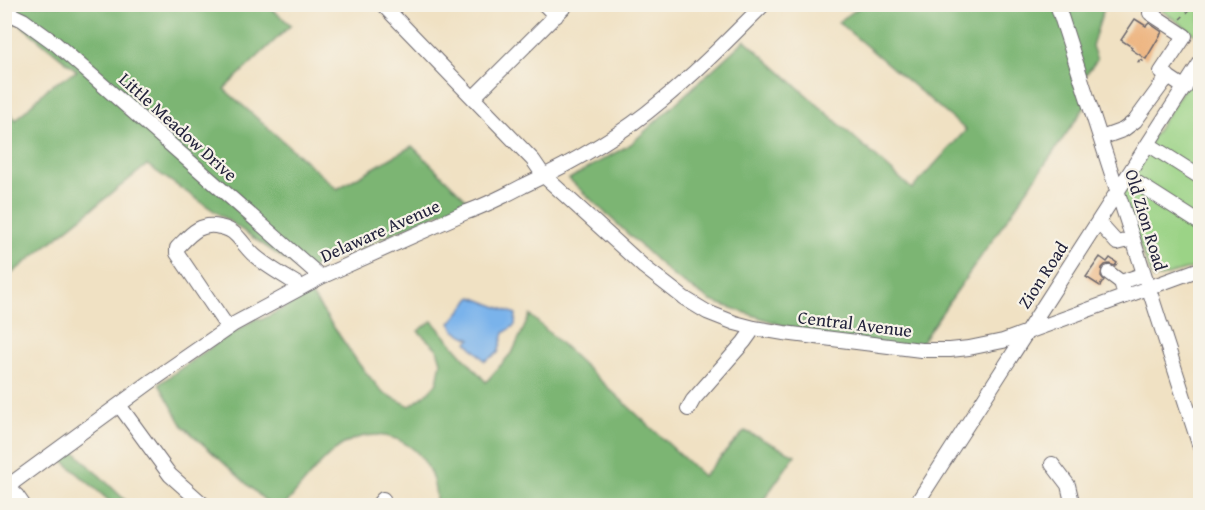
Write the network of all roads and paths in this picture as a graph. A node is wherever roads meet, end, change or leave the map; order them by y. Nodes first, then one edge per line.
1 (382, 4) edge
2 (544, 4) edge
3 (567, 4) edge
4 (764, 4) edge
5 (1057, 4) edge
6 (1196, 4) edge
7 (4, 12) edge
8 (1150, 13) dead end
9 (556, 16) junction
10 (1175, 23) dead end
11 (1143, 62) dead end
12 (1200, 63) edge
13 (1147, 64) dead end
14 (1168, 76) junction
15 (1192, 85) edge
16 (473, 98) junction
17 (1101, 138) junction
18 (1148, 144) junction
19 (544, 176) junction
20 (1128, 177) junction
21 (1200, 177) edge
22 (1118, 192) junction
23 (1098, 222) junction
24 (1200, 223) edge
25 (1133, 239) junction
26 (1200, 269) edge
27 (1108, 273) dead end
28 (1144, 274) junction
29 (321, 277) junction
30 (302, 287) junction
31 (1148, 288) junction
32 (1123, 289) junction
33 (228, 328) junction
34 (754, 328) junction
35 (1027, 332) junction
36 (119, 405) junction
37 (688, 409) dead end
38 (1200, 447) edge
39 (1052, 464) dead end
40 (5, 486) edge
41 (24, 506) edge
42 (205, 506) edge
43 (915, 506) edge
44 (1073, 506) edge

1 - 16 street, Central Avenue
2 - 9 street
3 - 9 street
4 - 19 street, Delaware Avenue
5 - 17 street, Old Zion Road
6 - 10 path
7 - 29 street, Little Meadow Drive
8 - 14 street
9 - 16 street
11 - 13 path
12 - 15 street, Zion Road
14 - 15 street
14 - 17 street
15 - 18 street, Zion Road
16 - 19 street, Central Avenue
17 - 22 street, Old Zion Road
18 - 20 street, Zion Road
18 - 21 street
19 - 29 street, Delaware Avenue
19 - 34 street, Central Avenue
20 - 22 street, Zion Road
20 - 24 street
22 - 23 street, Zion Road
22 - 25 street, Old Zion Road
23 - 25 street
23 - 35 street, Zion Road
25 - 28 street, Old Zion Road
26 - 31 street, Central Avenue
27 - 32 street
28 - 31 street, Old Zion Road
28 - 32 street
29 - 30 street, Delaware Avenue
30 - 33 street, Delaware Avenue
30 - 33 street
31 - 32 street, Central Avenue
31 - 38 street, Old Zion Road
32 - 35 street, Central Avenue
33 - 36 street, Delaware Avenue
34 - 35 street, Central Avenue
34 - 37 street
35 - 43 street, Zion Road
36 - 40 street, Delaware Avenue
36 - 42 street
39 - 44 street
40 - 41 street

